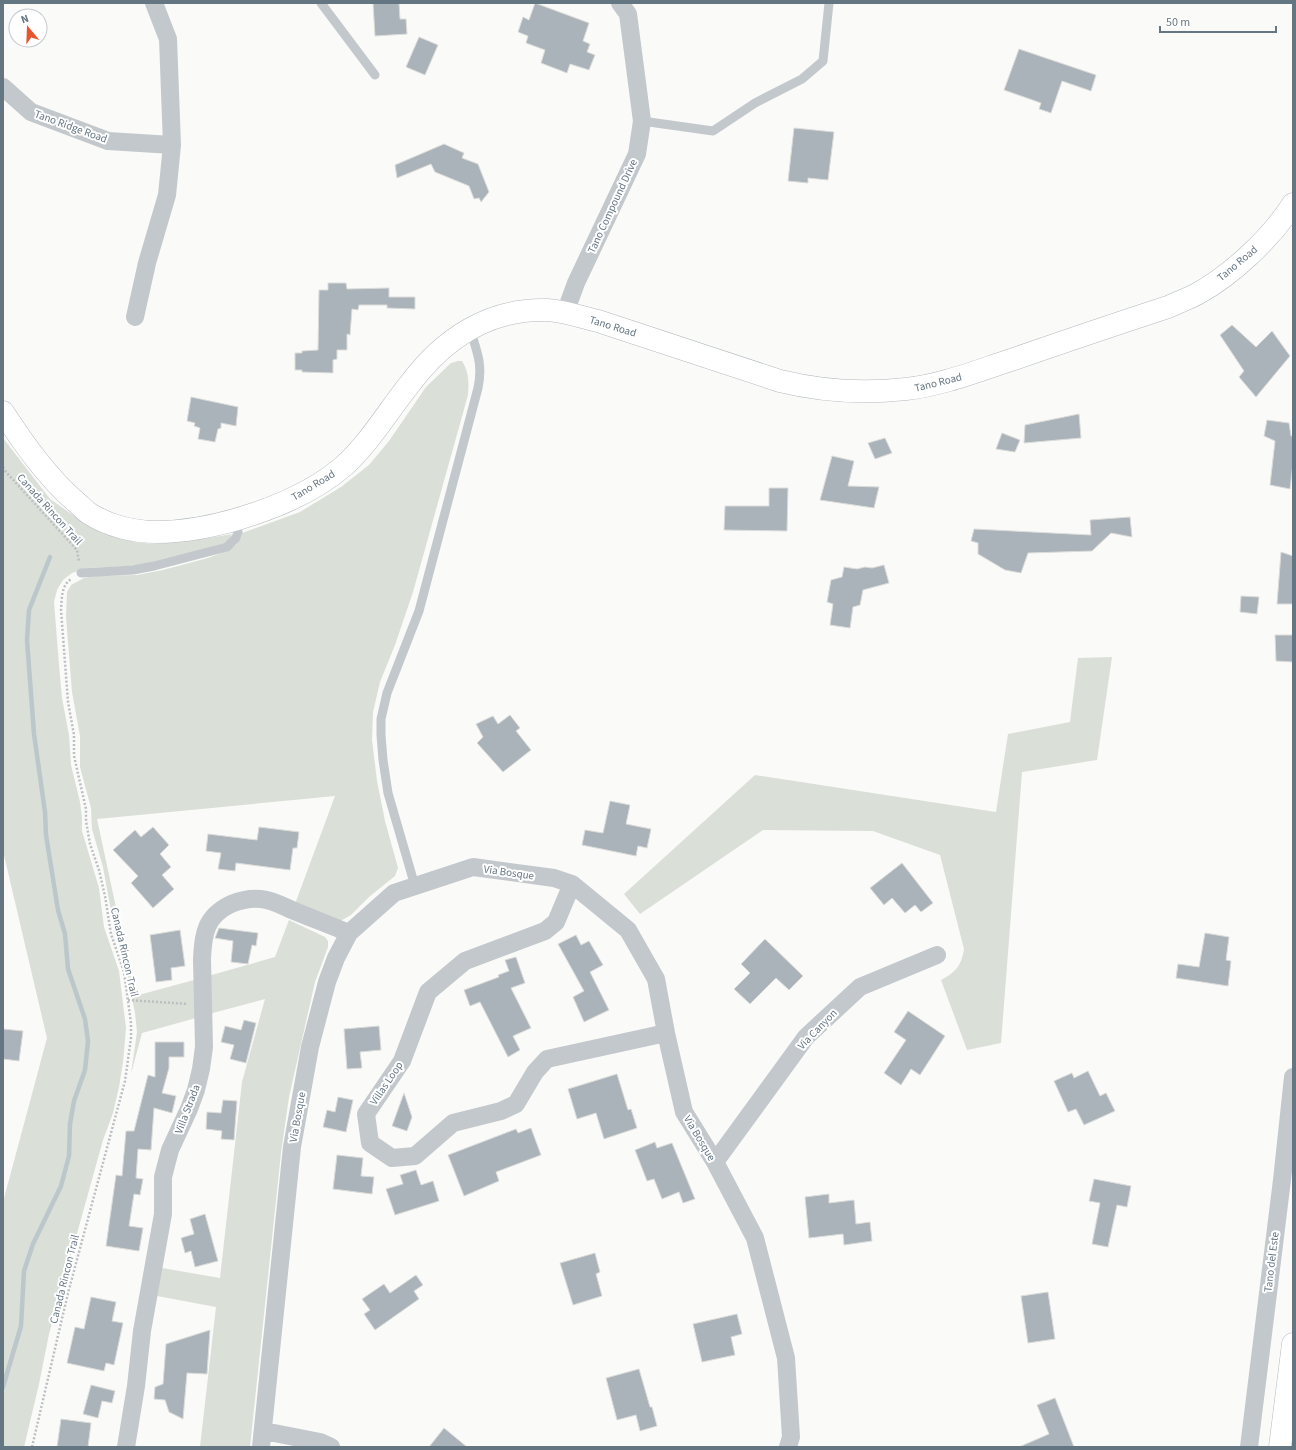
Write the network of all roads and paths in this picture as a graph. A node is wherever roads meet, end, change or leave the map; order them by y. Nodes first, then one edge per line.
1 (154, 3) edge
2 (321, 3) edge
3 (620, 3) edge
4 (829, 3) edge
5 (375, 75) dead end
6 (3, 87) edge
7 (642, 121) junction
8 (172, 146) junction
9 (1293, 204) edge
10 (565, 313) junction
11 (135, 317) dead end
12 (470, 329) junction
13 (3, 412) edge
14 (3, 467) edge
15 (236, 520) junction
16 (81, 573) junction
17 (572, 884) junction
18 (415, 886) junction
19 (349, 933) junction
20 (937, 955) dead end
21 (128, 1000) junction
22 (203, 1005) junction
23 (666, 1033) junction
24 (1293, 1077) edge
25 (715, 1162) junction
26 (1293, 1344) edge
27 (263, 1439) edge
28 (32, 1447) edge
29 (126, 1447) edge
30 (331, 1447) edge
31 (788, 1447) edge
32 (1249, 1447) edge
33 (1280, 1447) edge

1 - 8 street
2 - 5 lane
3 - 7 street, Tano Compound Drive
4 - 7 lane
6 - 8 street, Tano Ridge Road
7 - 10 street, Tano Compound Drive
8 - 11 street
9 - 10 main road, Tano Road
10 - 12 main road, Tano Road
12 - 15 main road, Tano Road
12 - 18 lane
13 - 15 main road, Tano Road
14 - 16 path, Canada Rincon Trail
15 - 16 lane
16 - 21 path, Canada Rincon Trail
17 - 18 street, Via Bosque
17 - 23 street, Via Bosque
17 - 23 street, Villas Loop
18 - 19 street, Via Bosque
19 - 22 street, Villa Strada
19 - 27 street, Via Bosque
20 - 25 street, Via Canyon
21 - 22 path
21 - 28 path, Canada Rincon Trail
22 - 29 street, Villa Strada
23 - 25 street, Via Bosque
24 - 32 street, Tano del Este
25 - 31 street, Via Bosque
26 - 33 main road
27 - 30 street, Via Bosque

